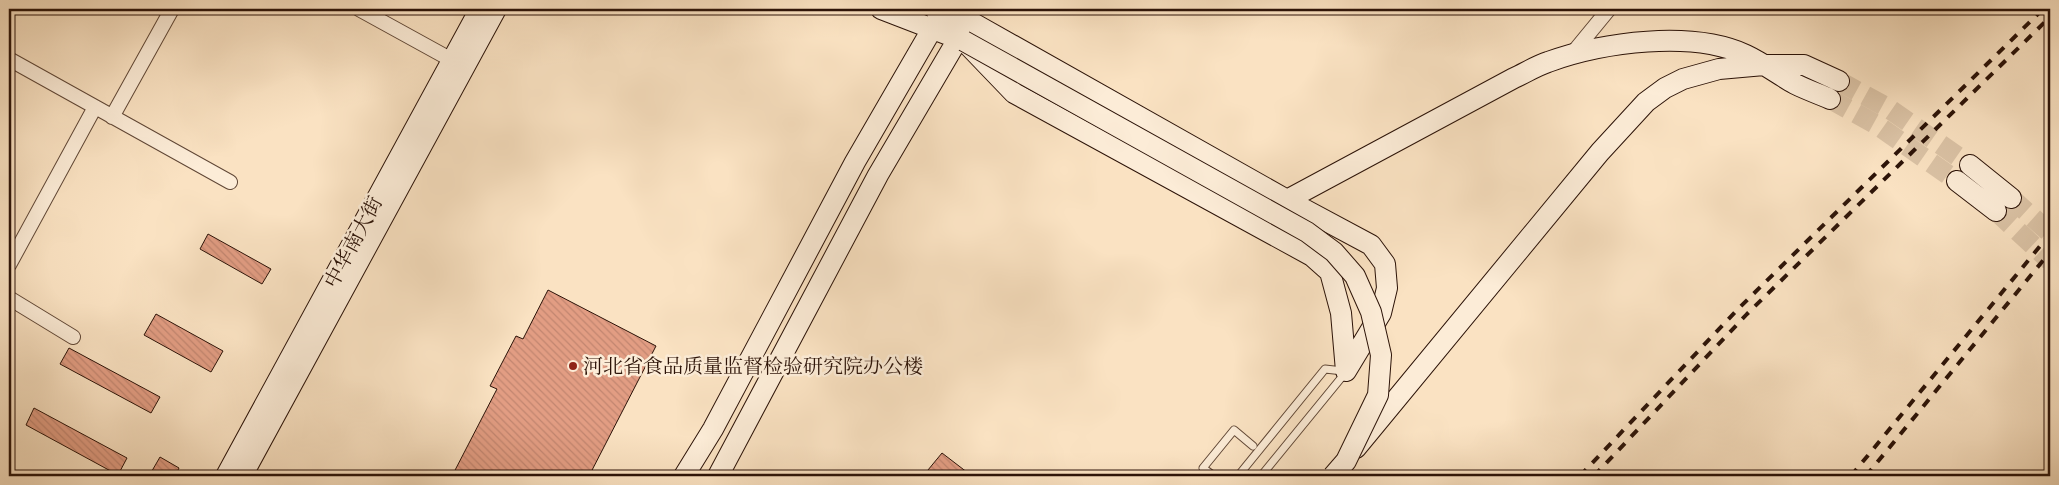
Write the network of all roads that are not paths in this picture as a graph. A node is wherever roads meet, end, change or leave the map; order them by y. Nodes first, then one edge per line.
1 (172, 9) edge
2 (359, 9) edge
3 (480, 9) edge
4 (496, 9) edge
5 (881, 9) edge
6 (1609, 9) edge
7 (938, 10) edge
8 (932, 29) junction
9 (963, 33) junction
10 (1572, 54) junction
11 (9, 60) edge
12 (458, 63) junction
13 (1764, 65) junction
14 (1839, 81) tunnel mouth
15 (1830, 99) tunnel mouth
16 (95, 107) junction
17 (112, 117) junction
18 (1970, 165) tunnel mouth
19 (1957, 181) tunnel mouth
20 (230, 182) dead end
21 (2011, 198) tunnel mouth
22 (1287, 200) junction
23 (1996, 211) tunnel mouth
24 (1255, 223) junction
25 (9, 265) edge
26 (9, 298) edge
27 (73, 338) dead end
28 (1346, 371) junction
29 (1253, 446) dead end
30 (1346, 461) junction
31 (226, 476) edge
32 (242, 476) edge
33 (684, 476) edge
34 (718, 476) edge
35 (1214, 476) edge
36 (1238, 476) edge
37 (1261, 476) edge
38 (1333, 476) edge

1 - 17 street
2 - 12 street
3 - 12 main road, 中华南大街
4 - 12 main road, 中华南大街
5 - 8 main road
6 - 10 street
7 - 8 main road
7 - 9 main road
8 - 9 main road
8 - 33 main road
9 - 22 main road
9 - 24 main road
9 - 30 main road, bridge
9 - 34 main road
10 - 13 main road
10 - 22 main road
11 - 16 street
12 - 31 main road, 中华南大街
12 - 32 main road, 中华南大街
13 - 14 main road
13 - 15 main road
13 - 30 main road, bridge
16 - 17 street
16 - 25 street
17 - 20 street
18 - 21 main road
19 - 23 main road
22 - 24 main road
22 - 28 main road
24 - 28 main road
26 - 27 street
28 - 36 lane
28 - 37 lane
29 - 35 lane
30 - 38 main road, bridge

